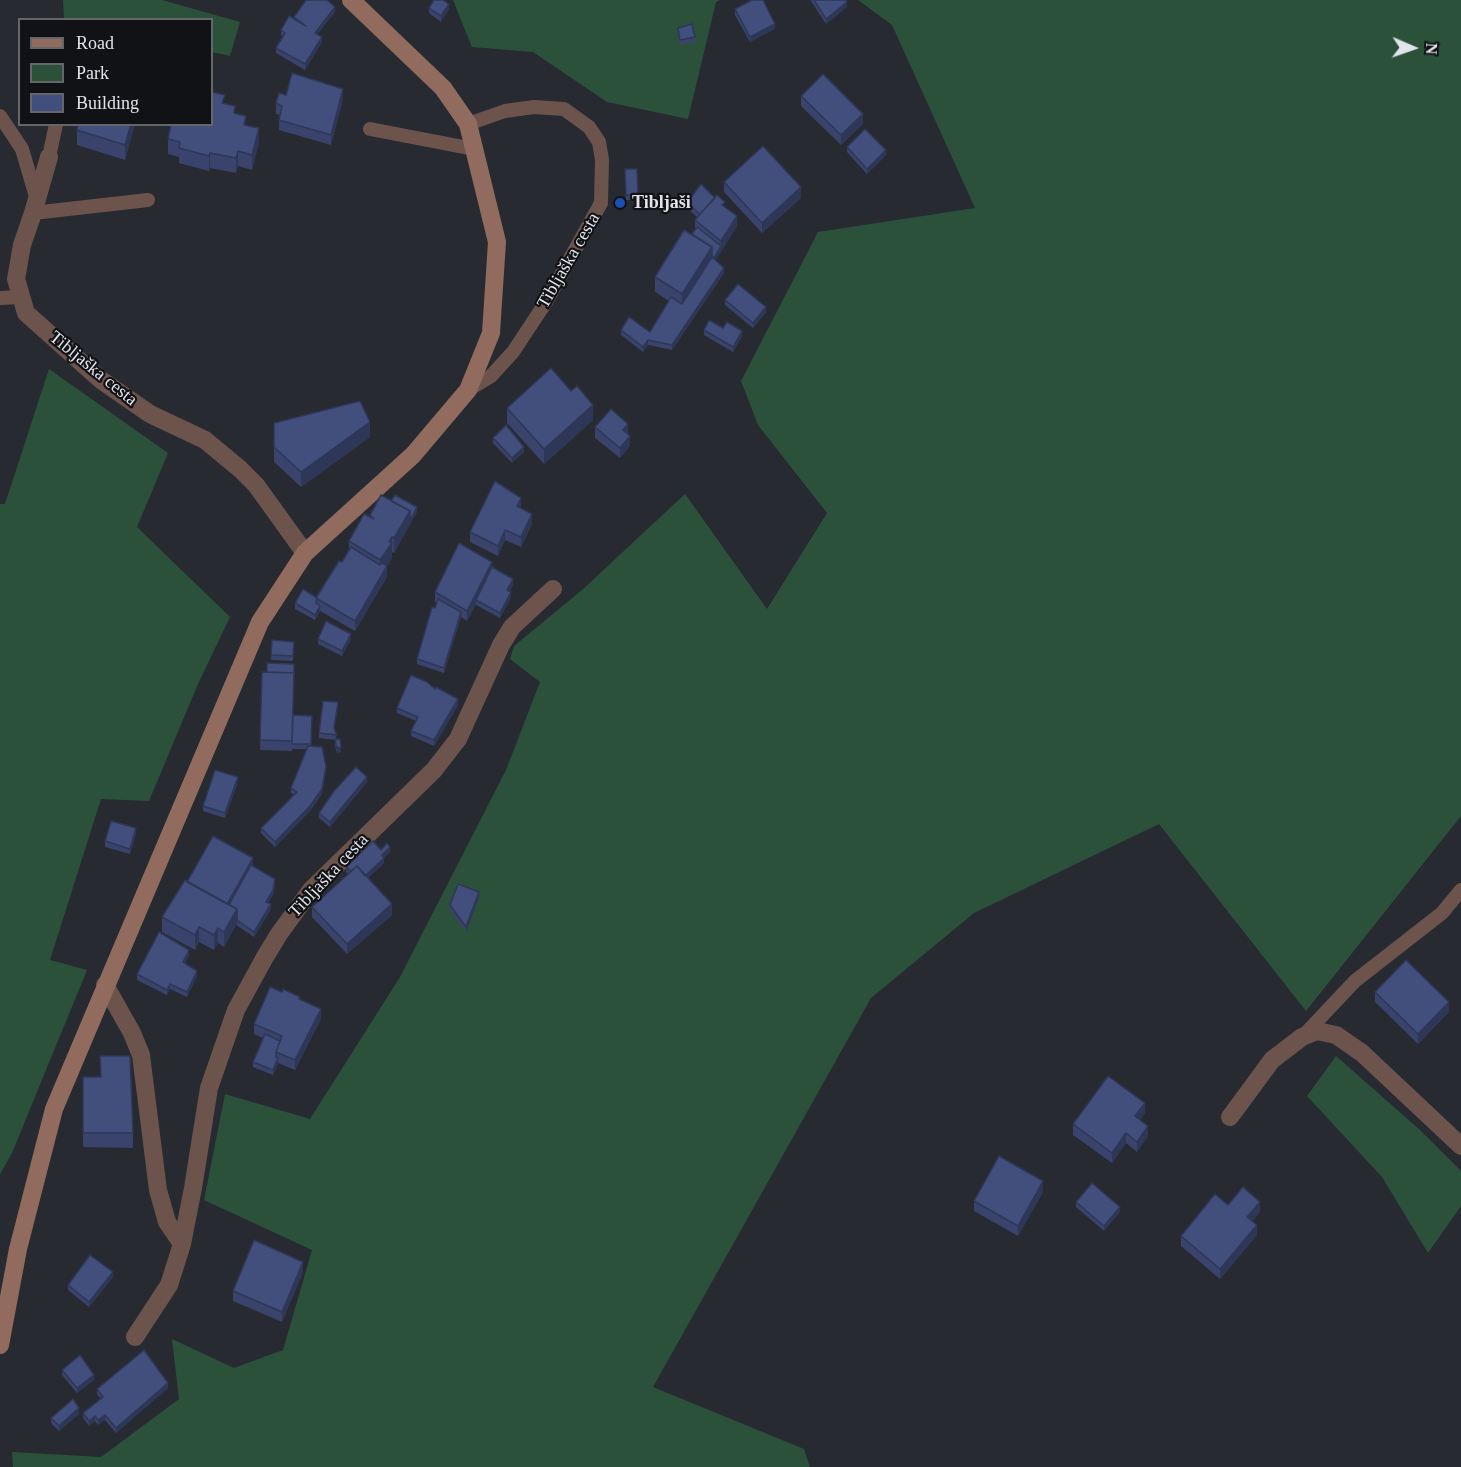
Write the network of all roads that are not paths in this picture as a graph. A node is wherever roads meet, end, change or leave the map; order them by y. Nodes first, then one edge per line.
1 (351, 0) edge
2 (0, 116) edge
3 (468, 124) junction
4 (56, 126) edge
5 (370, 129) dead end
6 (474, 148) junction
7 (49, 157) joint
8 (148, 200) dead end
9 (35, 207) junction
10 (21, 297) junction
11 (0, 298) edge
12 (468, 390) junction
13 (305, 553) junction
14 (553, 589) dead end
15 (1461, 890) edge
16 (105, 985) junction
17 (1302, 1037) junction
18 (1230, 1116) dead end
19 (1461, 1146) edge
20 (182, 1244) junction
21 (13, 1278) junction
22 (0, 1293) edge
23 (135, 1337) dead end
24 (0, 1346) edge

1 - 3 street, Tibljaška cesta
2 - 9 lane
3 - 6 street, Tibljaška cesta
3 - 12 lane, Tibljaška cesta
4 - 7 lane
5 - 6 lane
6 - 12 street, Tibljaška cesta
7 - 9 street, Tibljaška cesta
8 - 9 lane
9 - 10 street, Tibljaška cesta
10 - 11 lane
10 - 13 street, Tibljaška cesta
12 - 13 street, Tibljaška cesta
13 - 16 street, Tibljaška cesta
14 - 20 street, Tibljaška cesta
15 - 17 lane
16 - 20 street
16 - 21 street, Tibljaška cesta
17 - 18 street
17 - 19 street
20 - 23 street, Tibljaška cesta
21 - 22 lane
21 - 24 street, Tibljaška cesta

